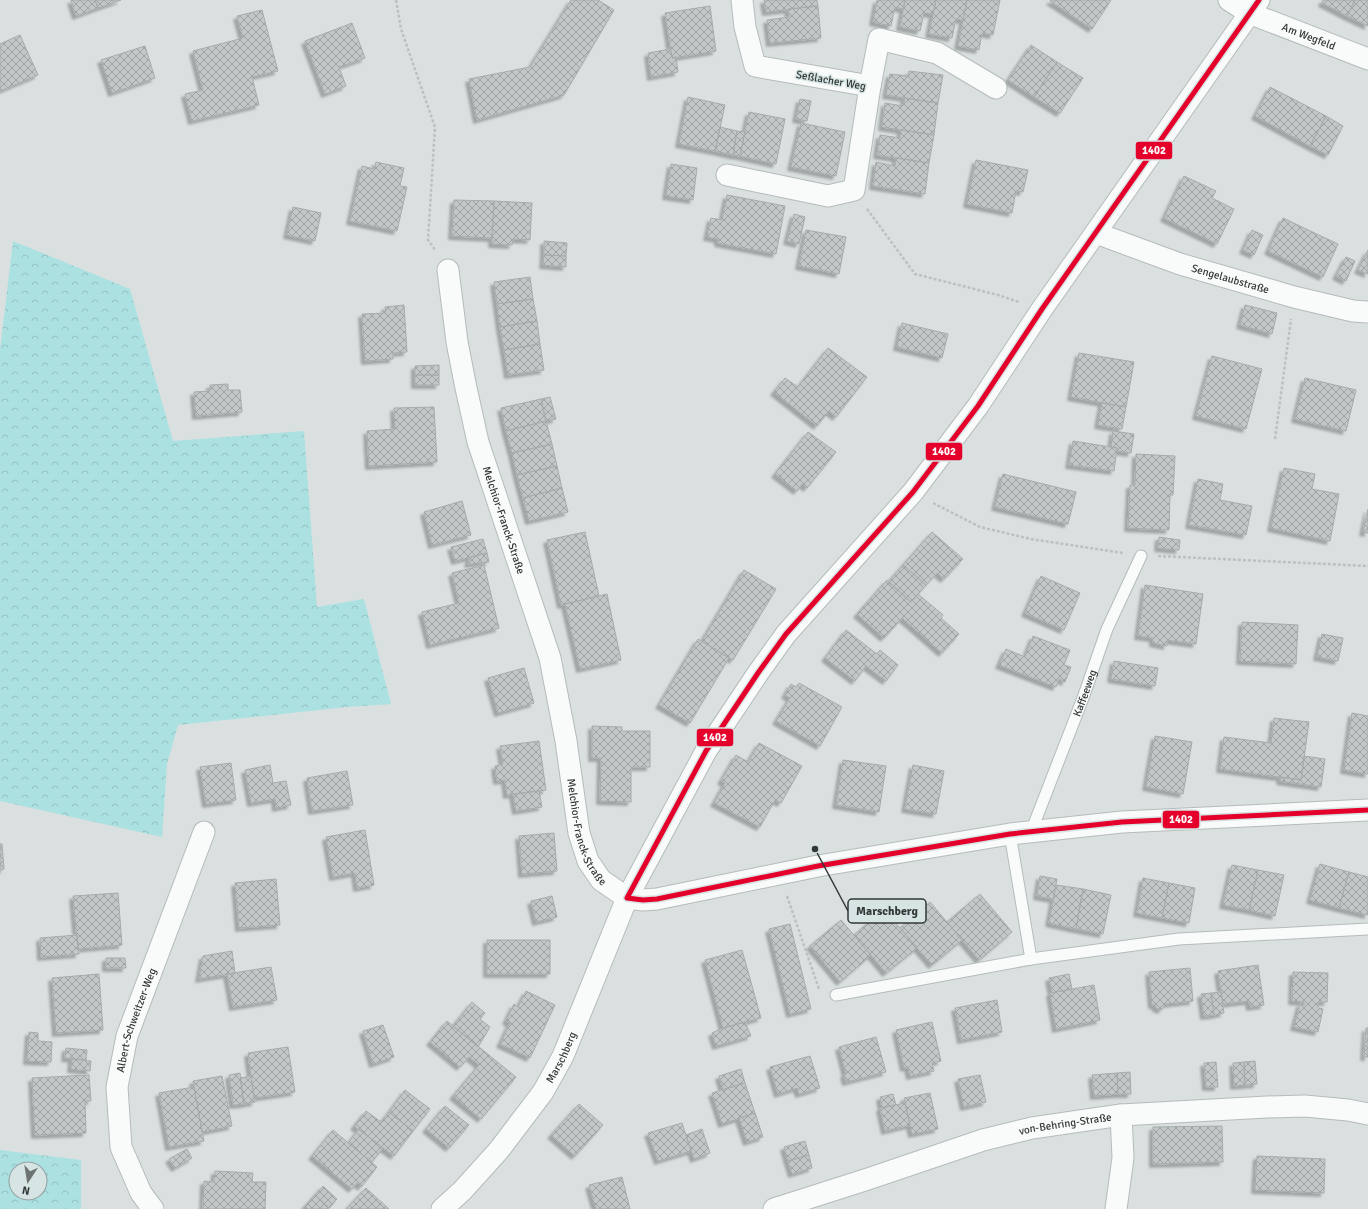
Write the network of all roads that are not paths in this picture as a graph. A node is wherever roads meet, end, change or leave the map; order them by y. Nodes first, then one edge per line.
1 (742, 0) edge
2 (1230, 0) edge
3 (1254, 6) edge
4 (1368, 59) edge
5 (870, 86) junction
6 (996, 88) dead end
7 (727, 175) dead end
8 (1096, 233) junction
9 (448, 270) road end
10 (1368, 312) edge
11 (1141, 556) dead end
12 (1368, 810) edge
13 (204, 832) dead end
14 (1031, 832) junction
15 (1010, 834) junction
16 (627, 898) junction
17 (1368, 929) edge
18 (1031, 959) junction
19 (836, 995) road end
20 (1368, 1114) edge
21 (1121, 1115) junction
22 (153, 1209) edge
23 (442, 1209) edge
24 (774, 1209) edge
25 (1116, 1209) edge

1 - 5 street, Seßlacher Weg
2 - 3 street, Am Wegfeld
3 - 4 street, Am Wegfeld
3 - 8 street, Marschberg
5 - 6 street
5 - 7 street, Seßlacher Weg
8 - 10 street, Sengelaubstraße
8 - 16 street, Marschberg
9 - 16 street, Melchior-Franck-Straße
11 - 14 lane, Kaffeeweg
12 - 14 street
13 - 22 street, Albert-Schweitzer-Weg
14 - 15 street
15 - 16 street
15 - 18 lane
16 - 23 street, Marschberg
17 - 18 lane
18 - 19 lane
20 - 21 street, von-Behring-Straße
21 - 24 street, von-Behring-Straße
21 - 25 street

